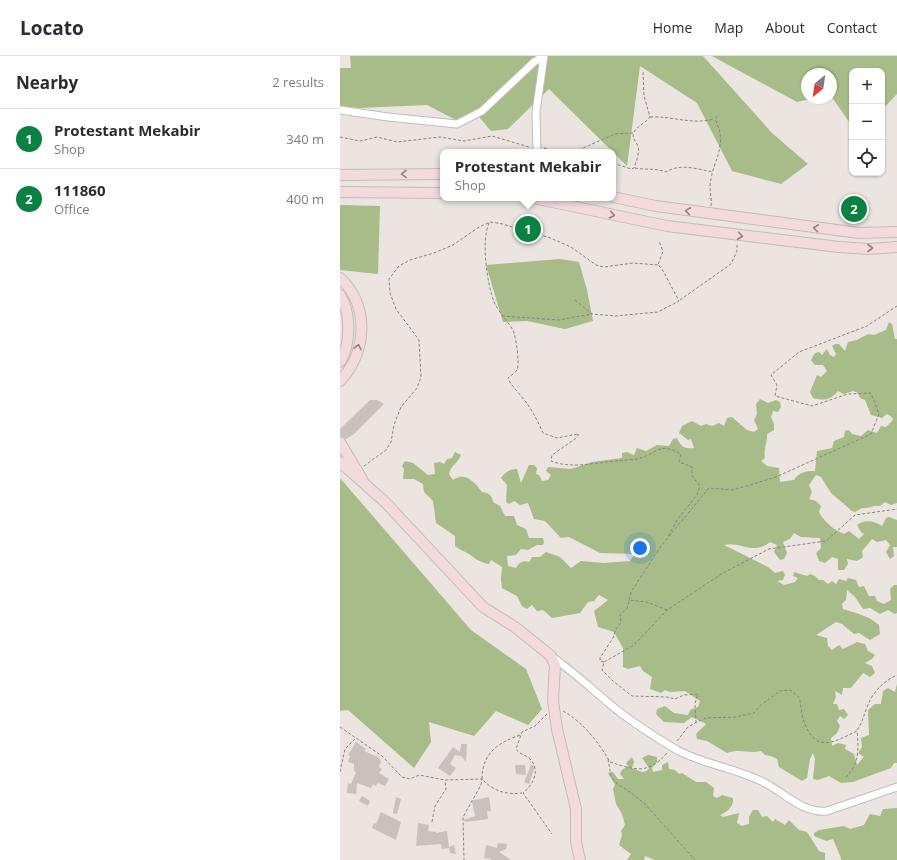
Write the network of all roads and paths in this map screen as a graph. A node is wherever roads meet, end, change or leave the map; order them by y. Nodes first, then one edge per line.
1 (544, 56) edge
2 (643, 70) dead end
3 (340, 110) edge
4 (719, 114) dead end
5 (650, 117) junction
6 (715, 119) junction
7 (634, 133) junction
8 (340, 137) edge
9 (538, 149) edge
10 (581, 149) edge
11 (616, 164) edge
12 (634, 168) junction
13 (714, 172) junction
14 (440, 174) edge
15 (340, 175) edge
16 (372, 175) junction
17 (340, 192) edge
18 (372, 193) junction
19 (440, 193) edge
20 (616, 198) edge
21 (547, 201) edge
22 (710, 214) junction
23 (490, 222) junction
24 (897, 232) edge
25 (737, 235) junction
26 (659, 241) dead end
27 (897, 247) edge
28 (658, 265) junction
29 (340, 278) edge
30 (340, 295) edge
31 (575, 300) dead end
32 (679, 300) junction
33 (897, 306) edge
34 (592, 314) junction
35 (502, 316) junction
36 (340, 362) edge
37 (340, 381) edge
38 (340, 442) edge
39 (340, 462) edge
40 (358, 470) junction
41 (364, 482) junction
42 (897, 509) edge
43 (666, 541) junction
44 (629, 600) junction
45 (667, 610) junction
46 (551, 656) junction
47 (604, 662) junction
48 (897, 675) edge
49 (554, 708) junction
50 (696, 723) junction
51 (340, 727) edge
52 (857, 731) junction
53 (520, 735) junction
54 (356, 739) junction
55 (677, 741) dead end
56 (669, 751) dead end
57 (608, 758) junction
58 (340, 772) edge
59 (846, 777) dead end
60 (482, 779) junction
61 (445, 780) junction
62 (897, 787) edge
63 (522, 793) junction
64 (432, 822) dead end
65 (552, 834) dead end
66 (464, 860) edge
67 (580, 860) edge
68 (695, 860) edge

1 - 3 street
1 - 9 street
2 - 5 path
4 - 6 path
5 - 6 path
5 - 7 path
6 - 13 path
7 - 10 path
7 - 12 path
8 - 9 path
11 - 12 path
12 - 13 path
13 - 22 path
14 -> 16 main road
15 - 16 main road
16 - 18 main road
17 - 18 main road
18 - 19 main road
22 -> 20 main road
21 -> 25 main road
24 -> 22 main road
23 - 28 path
23 - 35 path
23 - 40 path
25 -> 27 main road
25 - 32 path
26 - 28 path
28 - 32 path
37 -> 29 main road
30 - 36 main road
31 - 34 path
32 - 34 path
33 - 43 path
34 - 35 path
35 - 43 path
38 - 40 main road
39 - 41 main road
40 - 41 main road
41 - 46 main road
42 - 45 path
43 - 44 path
44 - 45 path
44 - 47 path
45 - 47 path
46 - 49 main road
46 - 62 street
47 - 50 path
48 - 52 path
49 - 53 path
49 - 57 path
49 - 67 main road
50 - 52 path
50 - 55 path
51 - 54 path
52 - 59 path
53 - 60 path
53 - 63 path
54 - 58 path
54 - 61 path
56 - 57 path
57 - 68 path
60 - 61 path
60 - 63 path
60 - 66 path
61 - 64 path
63 - 65 path

